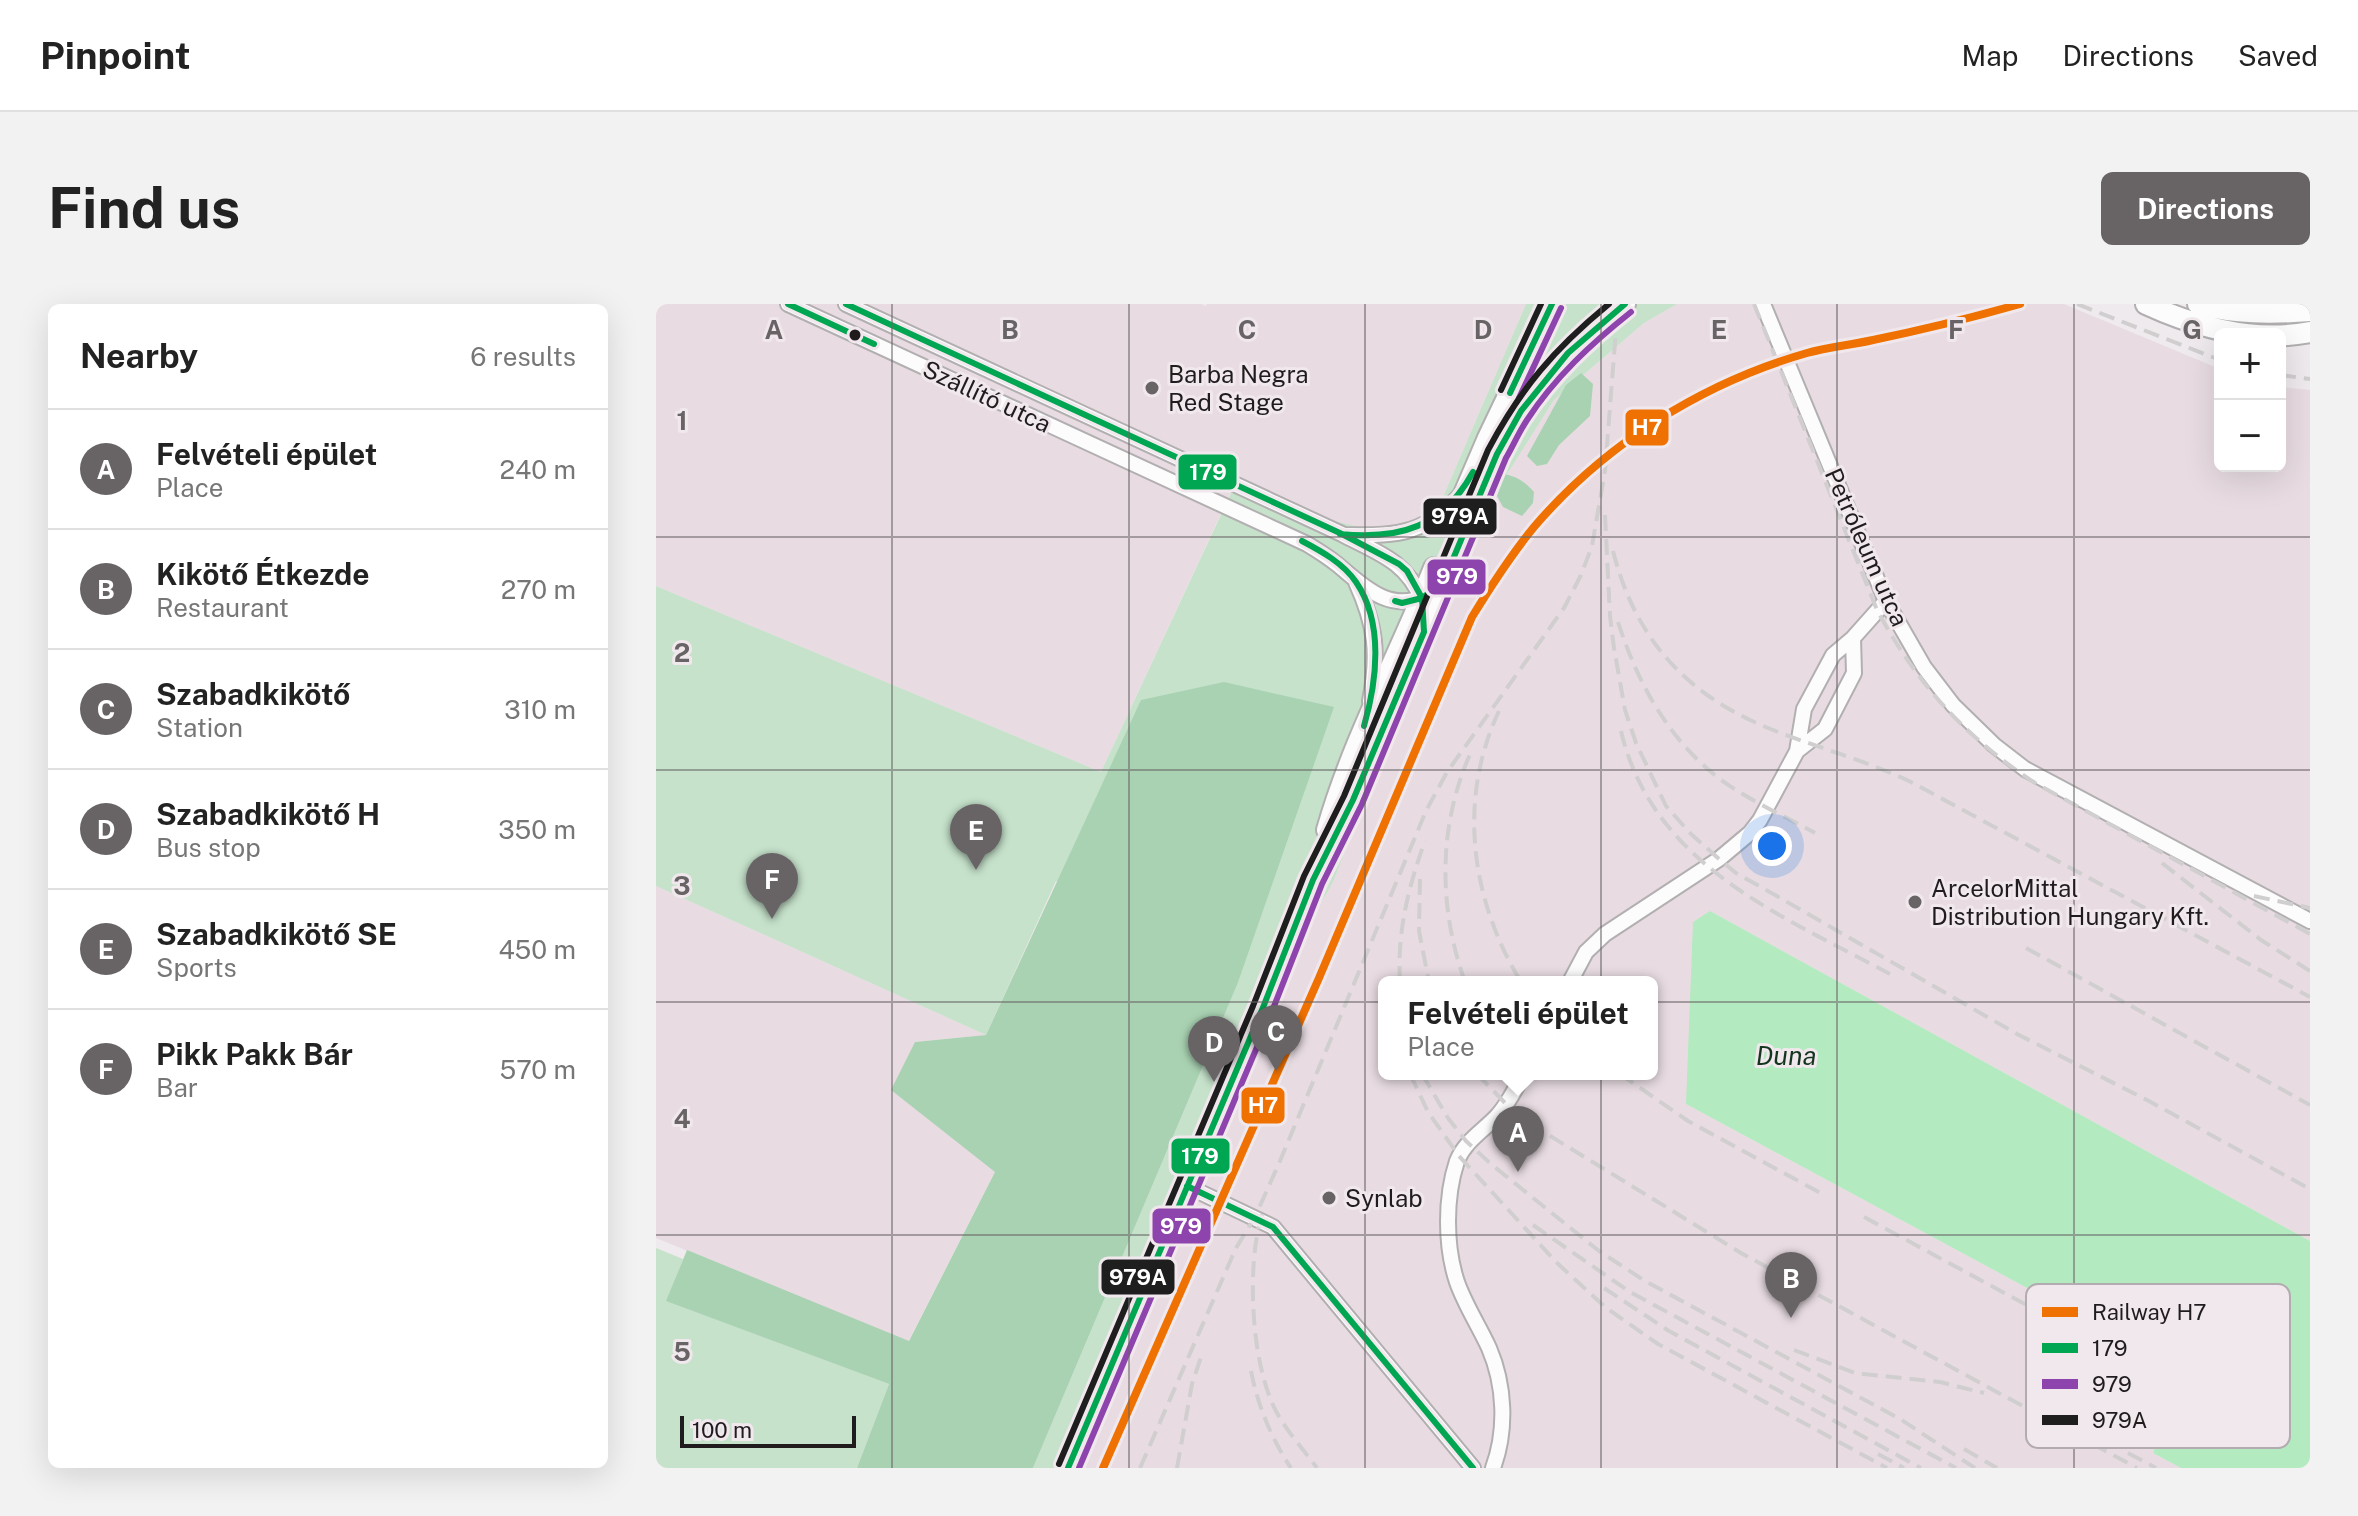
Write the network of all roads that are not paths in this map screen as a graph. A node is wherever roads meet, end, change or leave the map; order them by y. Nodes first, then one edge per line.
1 (788, 304) edge
2 (846, 304) edge
3 (1552, 304) edge
4 (1625, 304) edge
5 (1763, 304) edge
6 (2146, 304) edge
7 (2198, 304) edge
8 (2310, 311) edge
9 (2310, 332) edge
10 (916, 337) junction
11 (906, 359) junction
12 (1077, 412) junction
13 (1067, 433) junction
14 (1229, 482) junction
15 (1466, 489) junction
16 (1219, 503) junction
17 (1342, 534) junction
18 (1356, 581) junction
19 (1443, 583) junction
20 (1422, 598) junction
21 (1886, 601) junction
22 (1424, 632) junction
23 (1853, 638) junction
24 (1366, 721) junction
25 (1797, 751) junction
26 (1313, 880) junction
27 (2310, 921) edge
28 (1573, 976) edge
29 (1520, 1080) edge
30 (1187, 1186) junction
31 (1068, 1468) edge
32 (1473, 1468) edge
33 (1493, 1468) edge

1 - 11 street, Szállító utca
2 - 10 street, Szállító utca
3 - 15 main road
4 - 19 main road
5 - 21 street, Petróleum utca
6 - 9 main road
7 - 8 main road
10 - 11 street, Szállító utca
10 - 12 street, Szállító utca
11 - 13 street, Szállító utca
12 - 13 street, Szállító utca
12 - 14 street, Szállító utca
13 - 16 street, Szállító utca
14 - 16 street
14 - 17 street, Szállító utca
15 - 17 street, Szállító utca
15 - 20 main road
16 - 18 street, Szállító utca
17 - 20 street, Szállító utca
18 - 20 street, Szállító utca
18 - 24 street
19 - 20 street
19 - 22 main road
20 - 22 street
20 - 24 main road
21 - 23 street
21 - 27 street, Petróleum utca
22 - 26 main road
23 - 25 street
23 - 25 street
24 - 26 main road
25 - 28 street
26 - 30 main road
29 - 33 street
30 - 31 main road
30 - 32 street

